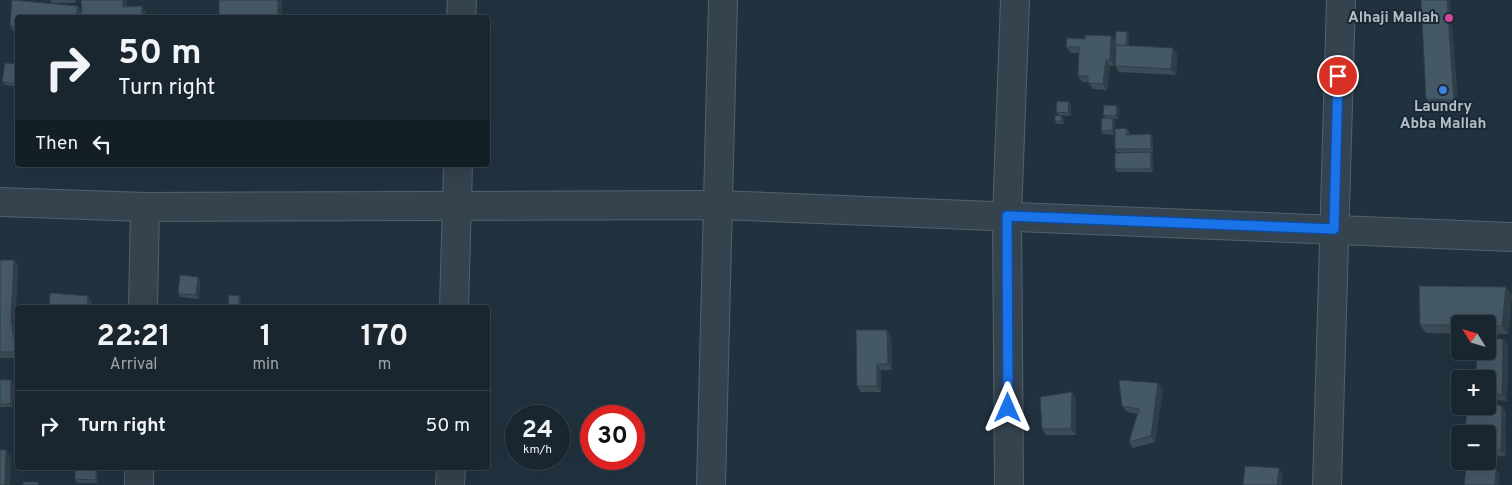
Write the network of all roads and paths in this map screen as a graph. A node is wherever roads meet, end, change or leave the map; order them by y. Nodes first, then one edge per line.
1 (462, 0) edge
2 (723, 0) edge
3 (1015, 0) edge
4 (1341, 0) edge
5 (461, 15) edge
6 (458, 167) edge
7 (0, 202) edge
8 (719, 204) junction
9 (145, 207) junction
10 (457, 207) junction
11 (1007, 216) junction
12 (1334, 229) junction
13 (1512, 237) edge
14 (143, 305) edge
15 (454, 305) edge
16 (139, 470) edge
17 (451, 470) edge
18 (139, 485) edge
19 (450, 485) edge
20 (711, 485) edge
21 (1009, 485) edge
22 (1327, 485) edge

1 - 5 street
2 - 8 street
3 - 11 street
4 - 12 street
6 - 10 street
7 - 9 street
8 - 10 street
8 - 11 street
8 - 20 street
9 - 10 street
9 - 14 street
10 - 15 street
11 - 12 street
11 - 21 street
12 - 13 street
12 - 22 street
16 - 18 street
17 - 19 street

